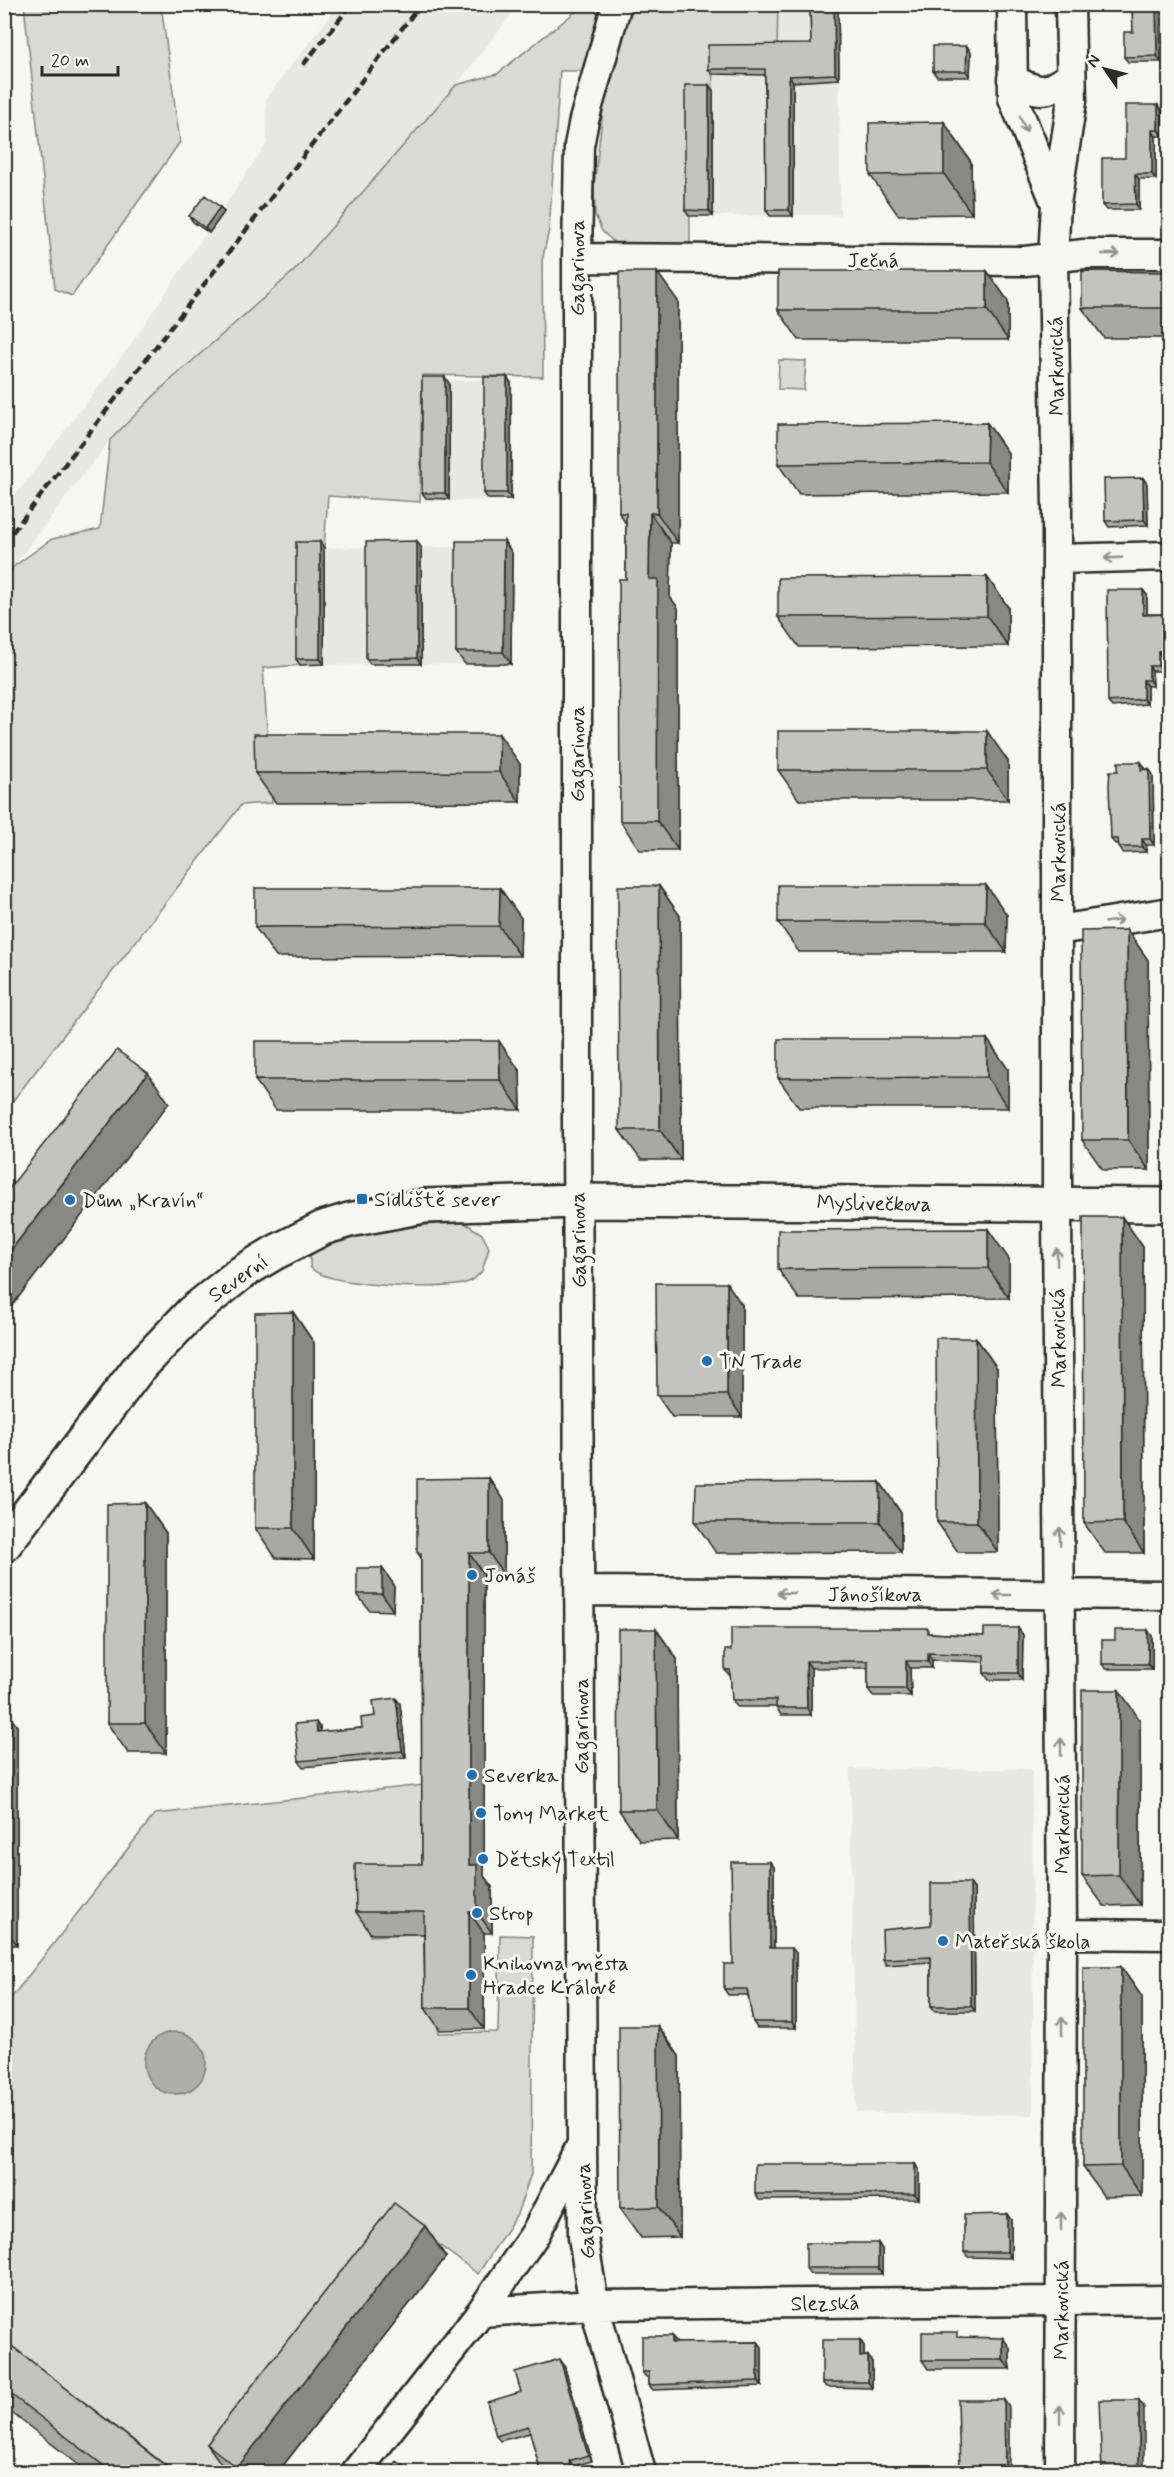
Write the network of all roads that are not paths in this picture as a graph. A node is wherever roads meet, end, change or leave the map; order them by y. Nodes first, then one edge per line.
1 (617, 4) edge
2 (1012, 4) edge
3 (1070, 4) edge
4 (1071, 76) junction
5 (1012, 79) junction
6 (1056, 204) junction
7 (1170, 254) edge
8 (1053, 257) junction
9 (577, 258) junction
10 (1170, 556) edge
11 (1057, 559) junction
12 (1170, 912) edge
13 (1058, 930) junction
14 (578, 1201) junction
15 (1057, 1205) junction
16 (1170, 1205) edge
17 (4, 1545) edge
18 (580, 1591) junction
19 (1060, 1595) junction
20 (1170, 1595) edge
21 (1062, 1934) junction
22 (1170, 1935) edge
23 (582, 2144) junction
24 (1061, 2300) junction
25 (1170, 2300) edge
26 (594, 2305) junction
27 (481, 2312) junction
28 (356, 2472) edge
29 (641, 2472) edge
30 (1060, 2472) edge

1 - 9 street, Gagarinova
2 - 5 street, Markovická
3 - 4 street, Markovická
4 - 5 street
4 - 6 street, Markovická
5 -> 6 street, Markovická
6 - 8 street, Markovická
8 -> 7 street, Ječná
8 - 9 street, Ječná
8 - 11 street, Markovická
9 - 14 street, Gagarinova
10 -> 11 street
11 - 13 street, Markovická
13 -> 12 street
13 - 15 street, Markovická
14 - 15 street, Myslivečkova
14 - 17 street, Severní
14 - 18 street, Gagarinova
15 - 16 street, Myslivečkova
19 -> 15 street, Markovická
19 -> 18 street, Jánošíkova
18 - 23 street, Gagarinova
19 - 20 street, Jánošíkova
21 -> 19 street, Markovická
21 - 22 street
24 -> 21 street, Markovická
23 - 26 street, Gagarinova
23 - 27 street
24 - 25 street, Slezská
24 - 26 street, Slezská
30 -> 24 street, Markovická
26 - 27 street, Slezská
26 - 29 street, Gagarinova
27 - 28 street

